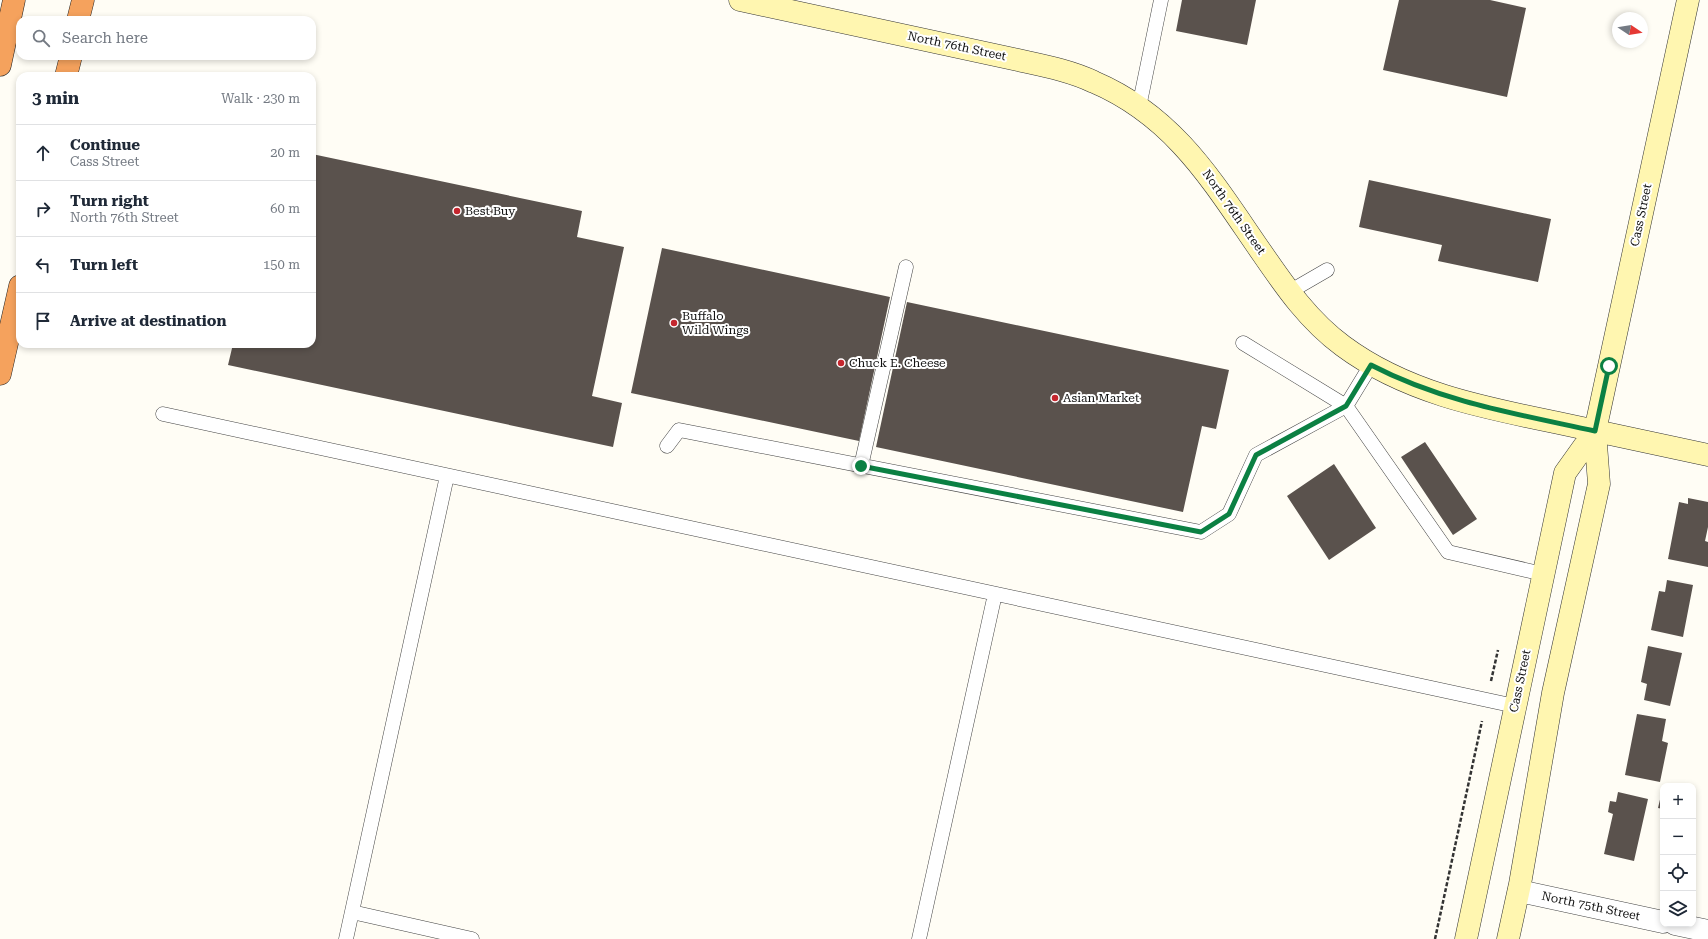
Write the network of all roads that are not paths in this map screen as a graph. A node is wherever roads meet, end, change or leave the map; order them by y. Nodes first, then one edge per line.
1 (14, 0) edge
2 (83, 0) edge
3 (740, 0) edge
4 (1161, 0) edge
5 (1688, 0) edge
6 (79, 16) edge
7 (69, 60) edge
8 (0, 65) edge
9 (67, 72) edge
10 (1139, 107) junction
11 (906, 266) dead end
12 (1327, 270) dead end
13 (1289, 292) junction
14 (16, 304) edge
15 (1243, 343) dead end
16 (1371, 365) junction
17 (0, 374) edge
18 (1346, 406) junction
19 (163, 414) dead end
20 (1595, 431) junction
21 (667, 446) dead end
22 (1708, 455) edge
23 (861, 466) junction
24 (447, 476) junction
25 (1543, 574) junction
26 (995, 594) junction
27 (1515, 706) junction
28 (1519, 890) junction
29 (352, 912) junction
30 (1660, 921) edge
31 (1689, 927) edge
32 (1708, 931) edge
33 (346, 939) edge
34 (472, 939) edge
35 (919, 939) edge
36 (1466, 939) edge
37 (1508, 939) edge

1 - 8 highway
2 - 6 highway
3 - 10 main road, North 76th Street
4 - 10 lane
5 - 20 main road, Cass Street
7 - 9 highway
10 - 13 main road, North 76th Street
11 - 23 lane
12 - 13 lane
13 - 16 main road, North 76th Street
14 - 17 highway
15 - 18 lane
16 - 18 lane
16 - 20 main road, North 76th Street
18 - 23 lane
18 - 25 lane
19 - 24 lane
20 - 22 main road, North 76th Street
20 - 25 main road, Cass Street
20 - 28 main road, Cass Street
21 - 23 lane
24 - 26 lane
24 - 29 lane
25 - 27 main road, Cass Street
26 - 27 lane
26 - 35 lane
27 - 36 main road, Cass Street
28 - 30 street, North 75th Street
28 - 37 main road, Cass Street
29 - 33 lane
29 - 34 lane
31 - 32 street

